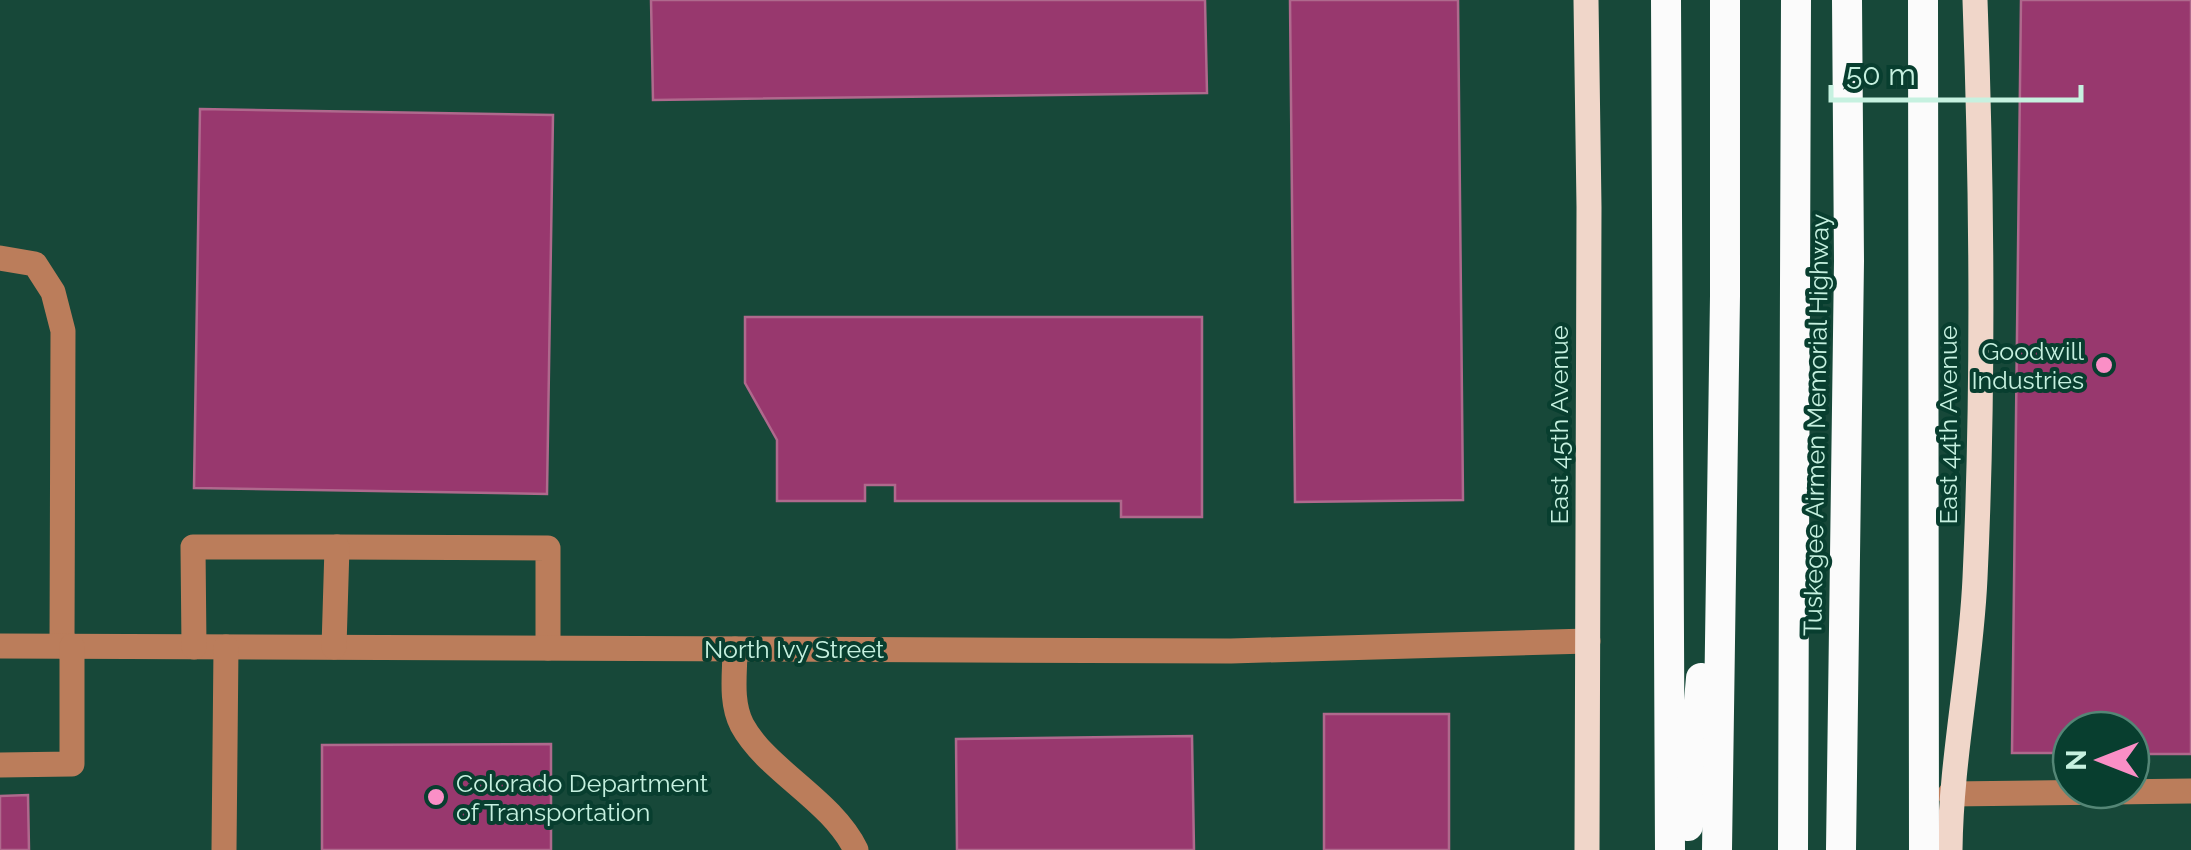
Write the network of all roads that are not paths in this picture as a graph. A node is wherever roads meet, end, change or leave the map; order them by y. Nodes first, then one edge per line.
1 (1586, 0) edge
2 (1666, 0) edge
3 (1725, 0) edge
4 (1796, 0) edge
5 (1836, 0) edge
6 (1847, 0) edge
7 (1923, 0) edge
8 (1976, 0) edge
9 (0, 258) edge
10 (1849, 261) junction
11 (1725, 296) junction
12 (337, 547) junction
13 (1588, 641) junction
14 (0, 646) edge
15 (67, 646) junction
16 (194, 647) junction
17 (226, 647) junction
18 (334, 647) junction
19 (548, 648) junction
20 (735, 648) junction
21 (0, 764) edge
22 (2191, 791) edge
23 (1950, 794) junction
24 (224, 850) edge
25 (856, 850) edge
26 (1587, 850) edge
27 (1670, 850) edge
28 (1686, 850) edge
29 (1716, 850) edge
30 (1793, 850) edge
31 (1840, 850) edge
32 (1924, 850) edge
33 (1950, 850) edge

1 - 13 main road, East 45th Avenue
2 - 27 highway
3 - 11 highway
4 - 30 highway
5 - 10 highway
6 - 10 highway, Tuskegee Airmen Memorial Highway
7 - 32 highway
8 - 23 main road, East 44th Avenue
9 - 15 street
10 - 31 highway, Tuskegee Airmen Memorial Highway
11 - 28 highway
11 - 29 highway
12 - 16 street
12 - 18 street
12 - 19 street
13 - 20 street, North Ivy Street
13 - 26 main road, East 45th Avenue
14 - 15 street, North Ivy Street
15 - 16 street, North Ivy Street
15 - 21 street
16 - 17 street, North Ivy Street
17 - 18 street, North Ivy Street
17 - 24 street
18 - 19 street, North Ivy Street
19 - 20 street, North Ivy Street
20 - 25 street
22 - 23 street
23 - 33 main road, East 44th Avenue

